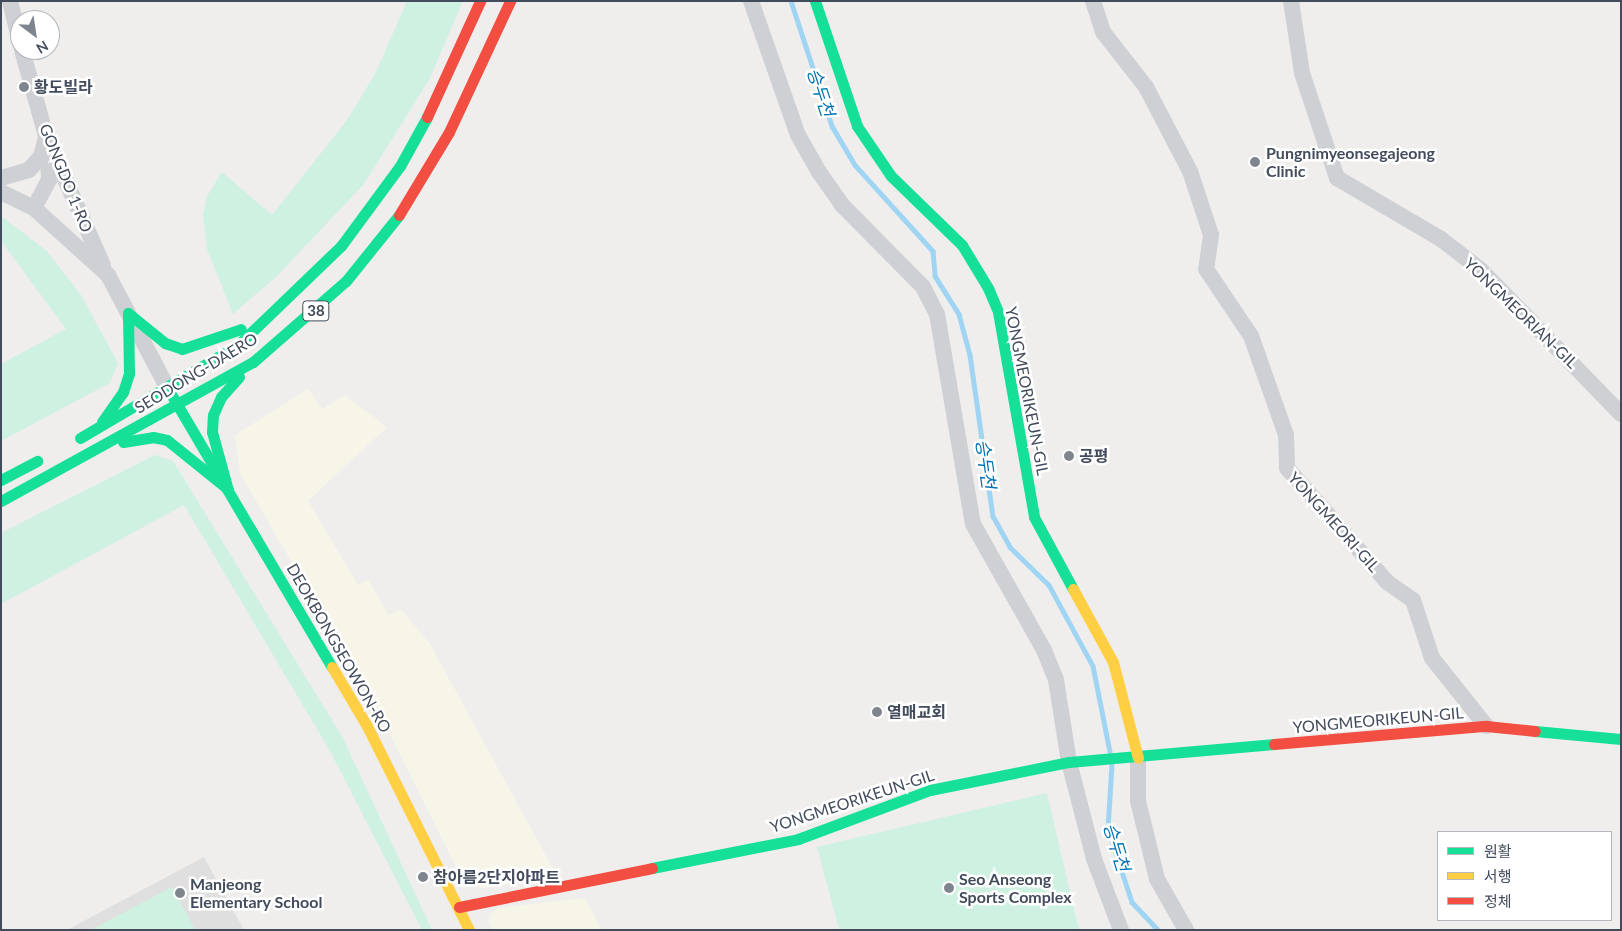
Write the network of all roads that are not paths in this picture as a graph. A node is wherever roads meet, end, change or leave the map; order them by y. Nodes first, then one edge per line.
1 (480, 1) edge
2 (510, 1) edge
3 (751, 1) edge
4 (815, 1) edge
5 (1093, 1) edge
6 (1291, 1) edge
7 (25, 60) edge
8 (46, 136) junction
9 (1, 178) edge
10 (1, 192) edge
11 (34, 208) junction
12 (108, 275) junction
13 (128, 313) junction
14 (267, 318) junction
15 (253, 362) junction
16 (168, 389) junction
17 (178, 406) junction
18 (1621, 414) edge
19 (98, 428) junction
20 (105, 445) junction
21 (66, 446) dead end
22 (50, 454) dead end
23 (1, 480) edge
24 (228, 490) junction
25 (1, 502) edge
26 (1486, 726) junction
27 (1621, 739) edge
28 (1130, 758) junction
29 (1074, 761) junction
30 (459, 907) junction
31 (469, 930) edge
32 (1120, 930) edge
33 (1186, 930) edge

1 - 14 main road, SEODONG-DAERO / 38
2 - 15 main road, SEODONG-DAERO / 38
3 - 29 street
4 - 28 main road, YONGMEORIKEUN-GIL
5 - 26 street, YONGMEORI-GIL
6 - 18 street, YONGMEORIAN-GIL
7 - 8 street, GONGDO 1-RO
8 - 9 street
8 - 11 street
8 - 12 street, GONGDO 1-RO
10 - 11 street
11 - 12 street
12 - 13 street, GONGDO 1-RO
13 - 14 main road
13 - 16 street, GONGDO 1-RO
13 - 19 main road
14 - 16 main road, SEODONG-DAERO / 38
15 - 17 main road, SEODONG-DAERO / 38
15 - 24 main road
16 - 17 main road, DEOKBONGSEOWON-RO
16 - 19 main road, SEODONG-DAERO / 38
17 - 20 main road, SEODONG-DAERO / 38
17 - 24 main road, DEOKBONGSEOWON-RO
19 - 21 main road, SEODONG-DAERO / 38
20 - 24 main road
20 - 25 main road, SEODONG-DAERO / 38
22 - 23 main road
24 - 30 main road, DEOKBONGSEOWON-RO
26 - 27 main road, YONGMEORIKEUN-GIL
26 - 28 main road, YONGMEORIKEUN-GIL
28 - 29 main road, YONGMEORIKEUN-GIL
28 - 33 street
29 - 30 main road, YONGMEORIKEUN-GIL
29 - 32 street
30 - 31 main road, DEOKBONGSEOWON-RO

